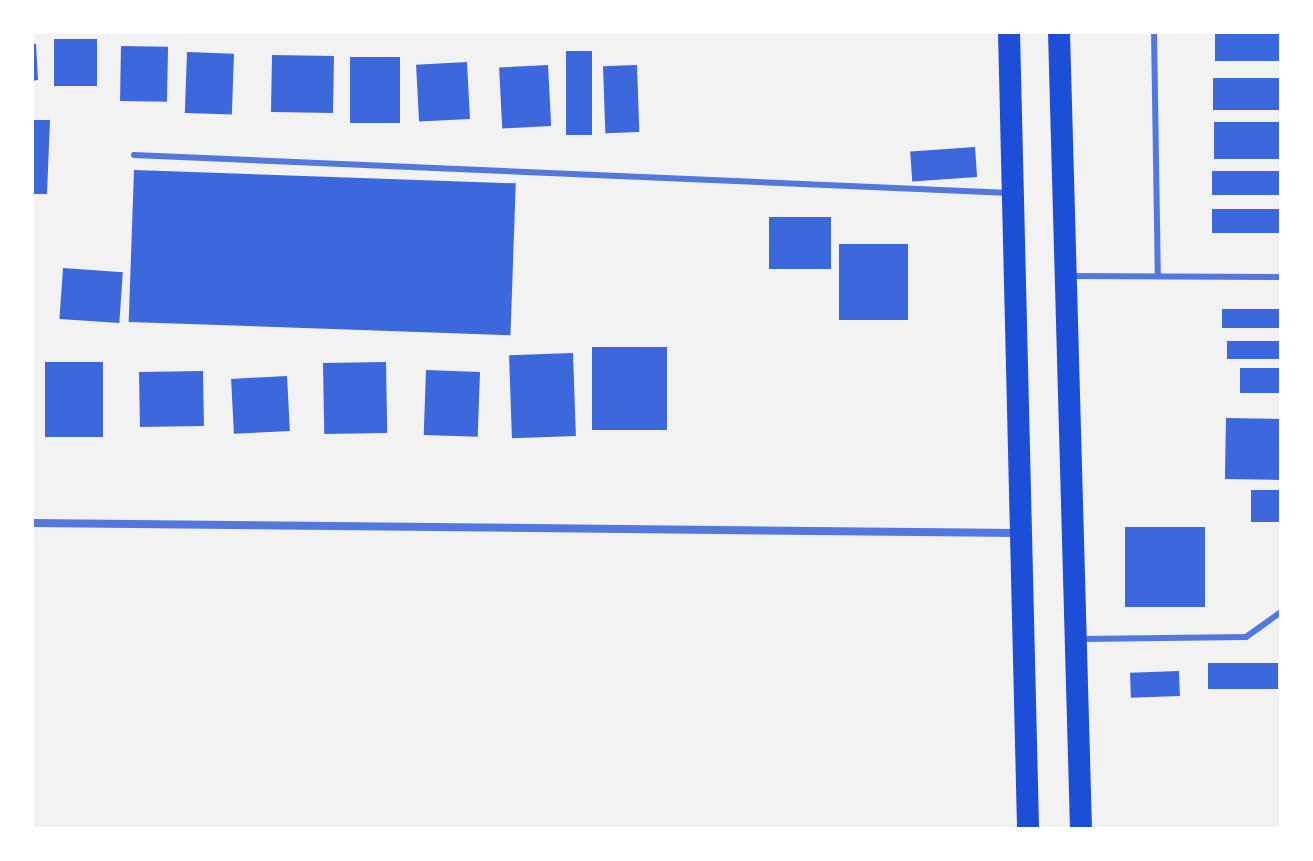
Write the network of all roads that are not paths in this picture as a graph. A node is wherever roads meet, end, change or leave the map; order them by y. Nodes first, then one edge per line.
1 (1009, 32) edge
2 (1059, 32) edge
3 (1154, 32) edge
4 (134, 155) dead end
5 (1011, 194) junction
6 (1158, 275) junction
7 (1062, 276) junction
8 (1281, 277) edge
9 (32, 523) edge
10 (1018, 533) junction
11 (1281, 612) edge
12 (1074, 639) junction
13 (1028, 829) edge
14 (1081, 829) edge

1 - 5 highway
2 - 7 highway
3 - 6 lane
4 - 5 lane
5 - 10 highway
6 - 7 lane
6 - 8 lane
7 - 12 highway
9 - 10 street
10 - 13 highway
11 - 12 lane
12 - 14 highway

